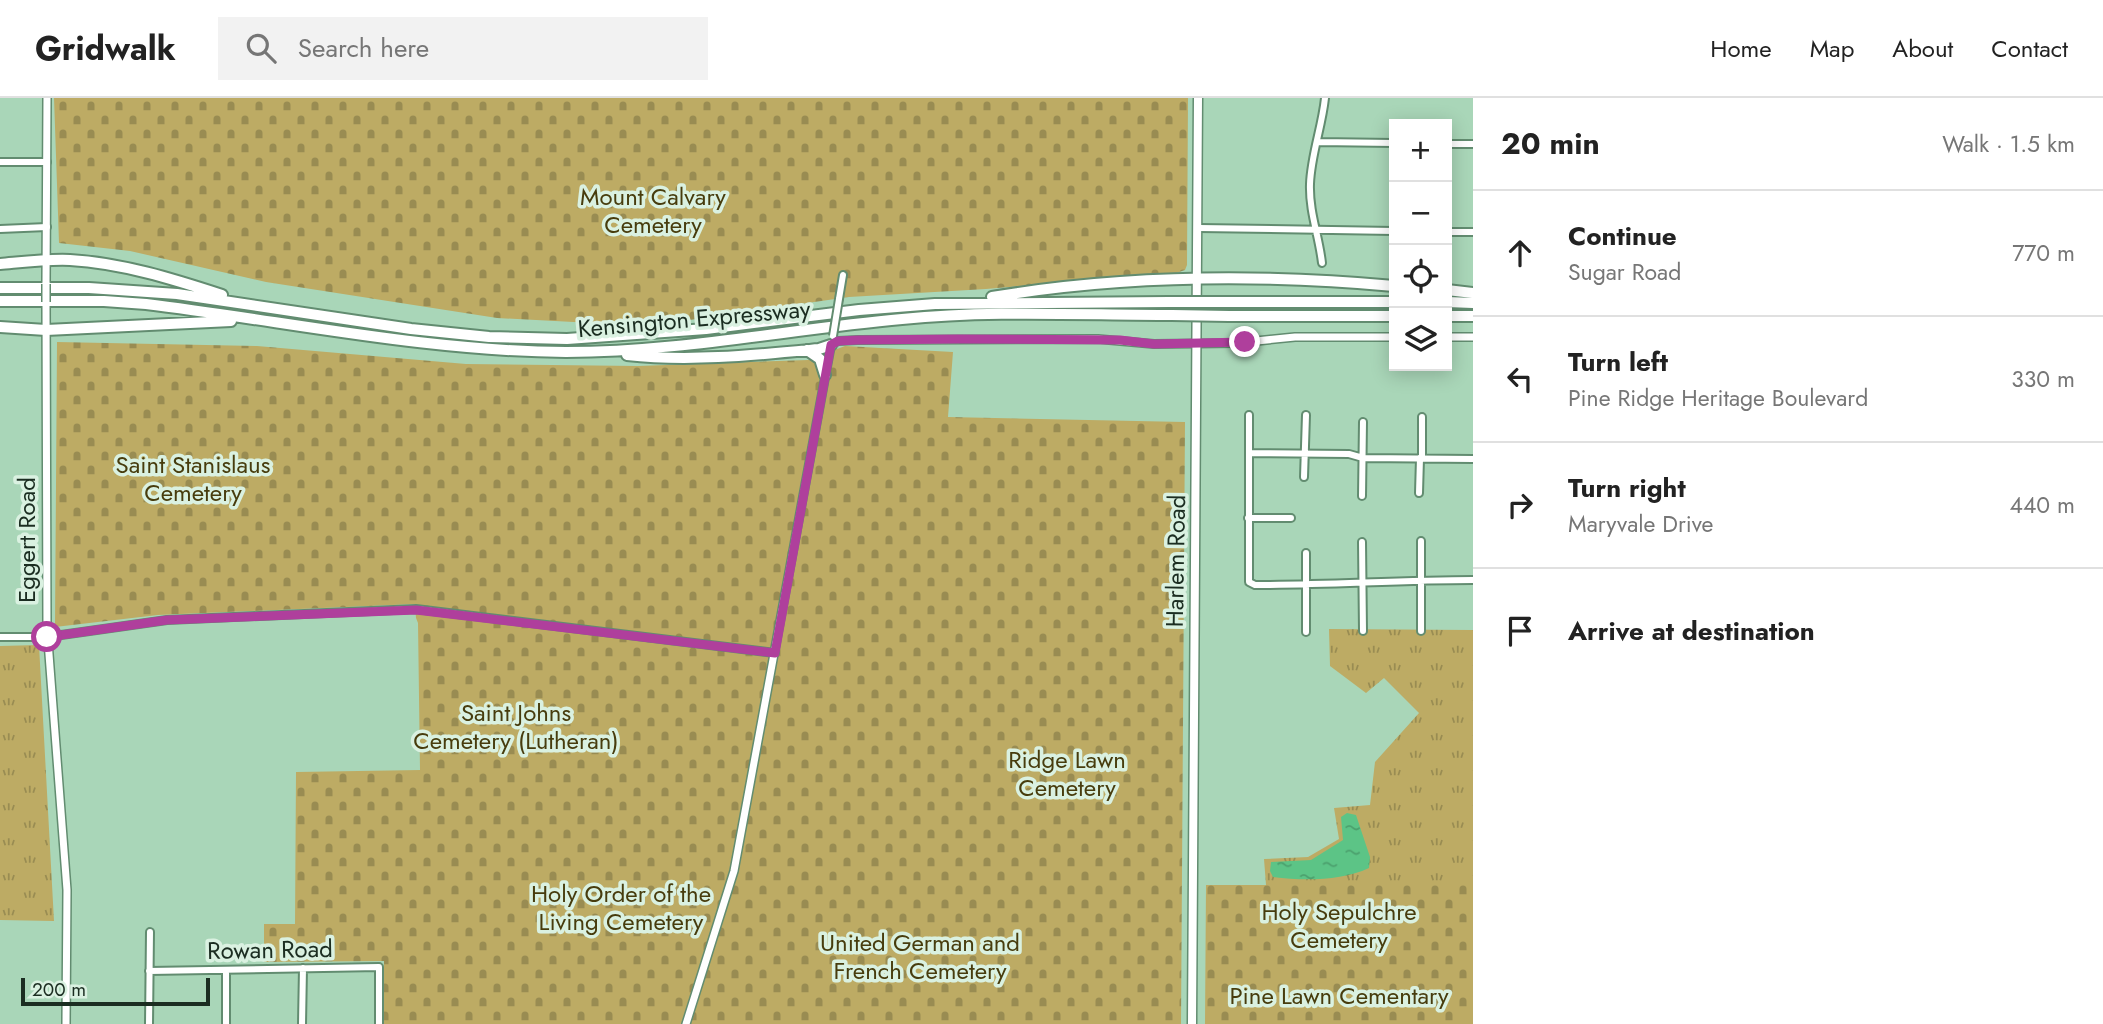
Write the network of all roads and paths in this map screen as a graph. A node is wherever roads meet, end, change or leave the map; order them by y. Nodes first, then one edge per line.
1 (47, 98) edge
2 (1198, 98) edge
3 (1325, 98) edge
4 (1318, 142) junction
5 (1389, 143) edge
6 (1452, 144) edge
7 (1473, 144) edge
8 (0, 162) edge
9 (47, 162) junction
10 (47, 227) junction
11 (1199, 228) junction
12 (0, 229) edge
13 (1315, 230) junction
14 (1389, 231) edge
15 (1452, 232) edge
16 (1473, 232) edge
17 (46, 261) junction
18 (0, 264) edge
19 (1322, 264) dead end
20 (844, 275) dead end
21 (1198, 279) junction
22 (1389, 286) edge
23 (0, 288) edge
24 (1452, 291) edge
25 (1473, 293) edge
26 (0, 301) edge
27 (1389, 302) edge
28 (961, 303) junction
29 (1452, 303) edge
30 (1473, 303) edge
31 (255, 305) junction
32 (1389, 316) edge
33 (1452, 316) edge
34 (1473, 316) edge
35 (264, 320) junction
36 (0, 327) edge
37 (46, 327) junction
38 (1452, 337) edge
39 (1473, 337) edge
40 (1389, 338) edge
41 (832, 341) junction
42 (1198, 343) junction
43 (807, 350) junction
44 (596, 352) junction
45 (825, 375) junction
46 (1250, 415) dead end
47 (1306, 415) dead end
48 (1422, 417) dead end
49 (1363, 422) dead end
50 (1249, 453) junction
51 (1305, 454) junction
52 (1363, 458) junction
53 (1421, 458) junction
54 (1473, 459) edge
55 (1304, 477) dead end
56 (1419, 493) dead end
57 (1362, 496) dead end
58 (1248, 518) junction
59 (1291, 518) dead end
60 (1421, 541) dead end
61 (1362, 542) dead end
62 (1306, 553) dead end
63 (1420, 580) junction
64 (1473, 580) edge
65 (1363, 583) junction
66 (1306, 585) junction
67 (1363, 631) dead end
68 (1421, 631) dead end
69 (1306, 632) dead end
70 (0, 637) edge
71 (47, 637) junction
72 (775, 653) junction
73 (150, 932) dead end
74 (303, 968) junction
75 (226, 970) junction
76 (149, 971) junction
77 (66, 1024) edge
78 (149, 1024) edge
79 (226, 1024) edge
80 (302, 1024) edge
81 (379, 1024) edge
82 (686, 1024) edge
83 (1192, 1024) edge

1 - 9 street, Eggert Road
2 - 11 main road, Harlem Road
3 - 4 street
4 - 5 street
4 - 13 street
6 - 7 street
8 - 9 street
9 - 10 street, Eggert Road
10 - 12 street
10 - 17 street, Eggert Road
11 - 13 street
11 - 21 main road, Harlem Road
13 - 14 street
13 - 19 street
15 - 16 street
17 - 18 highway
17 - 31 highway
17 - 37 street, Eggert Road, bridge
20 - 41 street, bridge
21 - 22 highway
21 - 28 highway
21 - 42 main road, Harlem Road
23 - 31 highway, Kensington Expressway
24 - 25 highway
26 - 35 highway, Kensington Expressway
27 - 28 highway, Kensington Expressway, bridge
28 - 31 highway, Kensington Expressway
29 - 30 highway
32 - 44 highway, Kensington Expressway, bridge
33 - 34 highway
35 - 37 highway
35 - 44 highway, Kensington Expressway
36 - 37 highway
37 - 71 street, Eggert Road
38 - 39 street
40 - 42 street
41 - 42 street
41 - 43 highway
41 - 45 street
42 - 83 main road, Harlem Road
43 - 44 highway
43 - 45 highway
45 - 72 street
46 - 50 street
47 - 51 street
48 - 53 street
49 - 52 street
50 - 51 street
50 - 58 street
51 - 52 street
51 - 55 street
52 - 53 street
52 - 57 street
53 - 54 street
53 - 56 street
58 - 59 street
58 - 66 street
60 - 63 street
61 - 65 street
62 - 66 street
63 - 64 street
63 - 65 street
63 - 68 street
65 - 66 street
65 - 67 street
66 - 69 street
70 - 71 street
71 - 72 street
71 - 77 street, Eggert Road
72 - 82 street
73 - 76 street
74 - 75 street, Rowan Road
74 - 80 street
74 - 81 street, Rowan Road
75 - 76 street, Rowan Road
75 - 79 street
76 - 78 street

